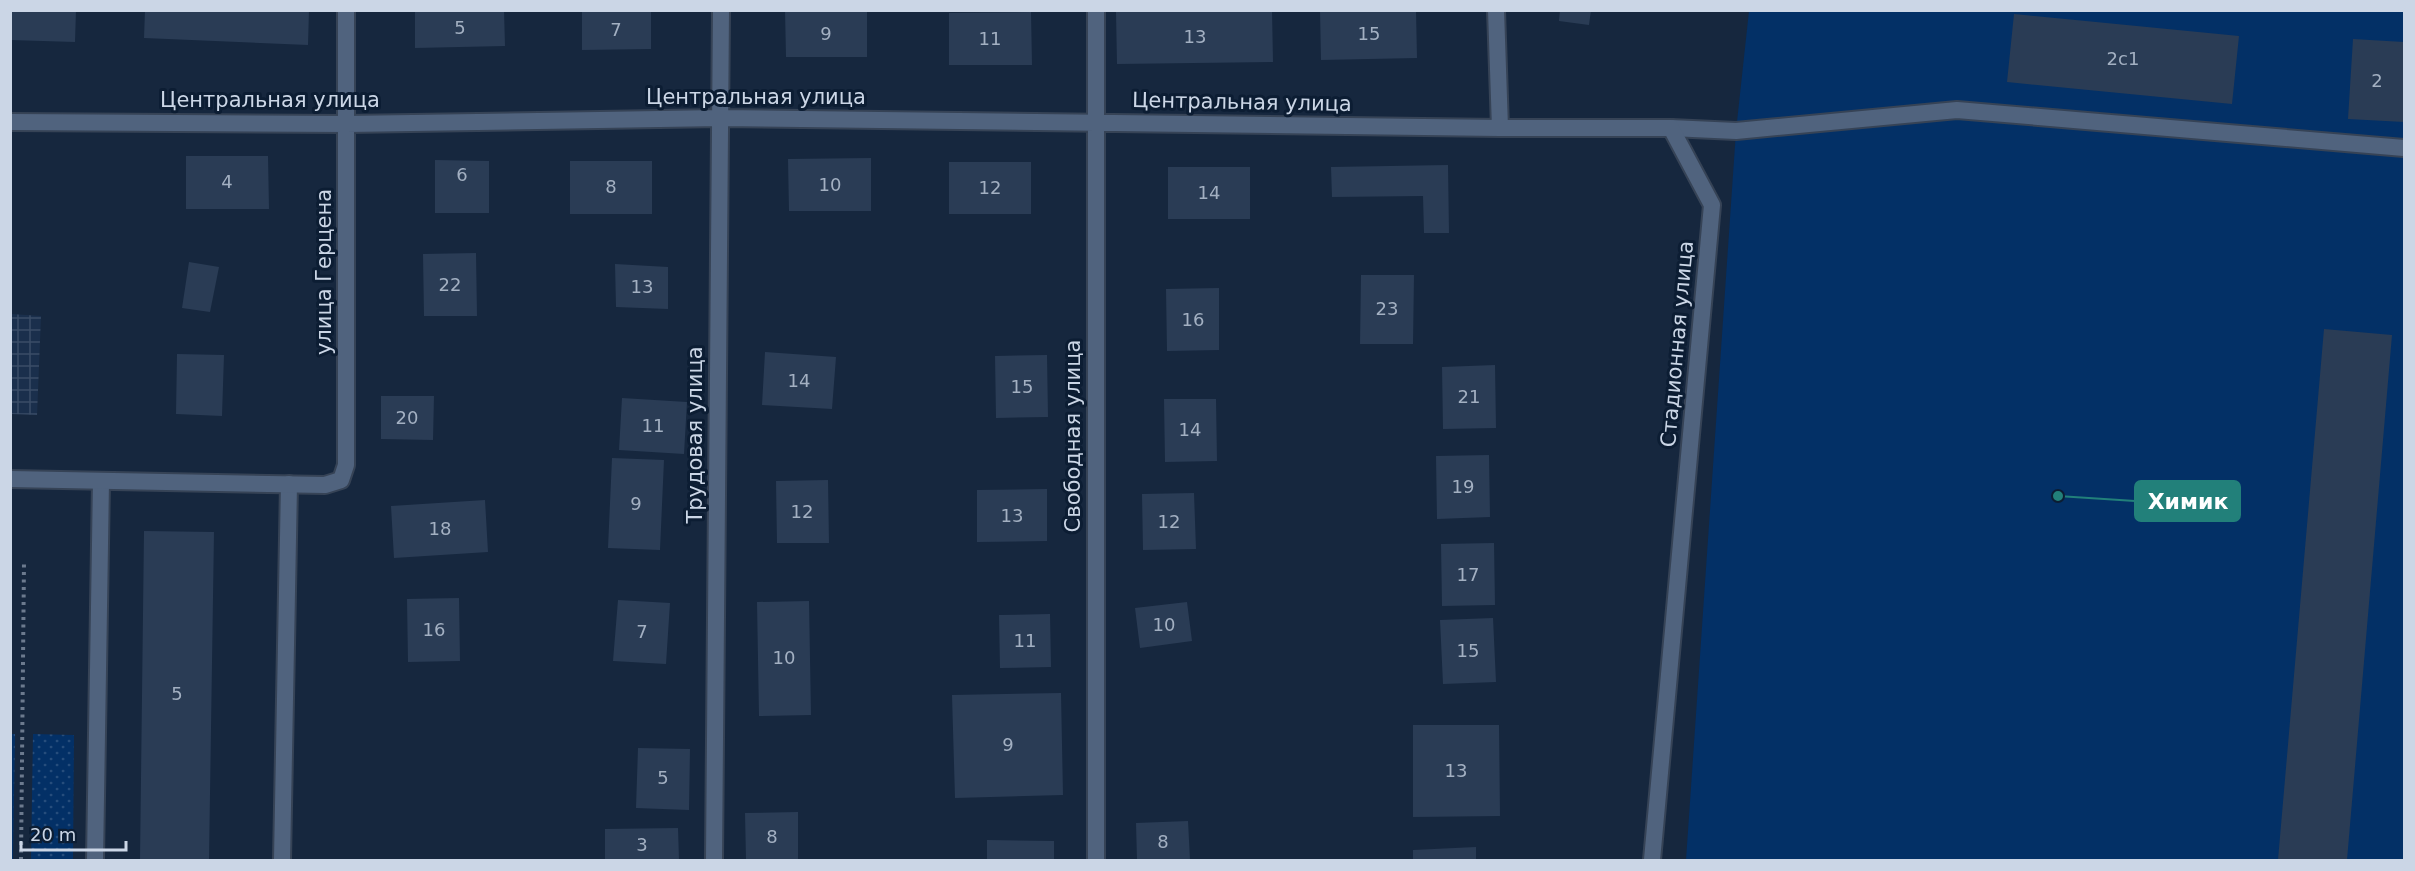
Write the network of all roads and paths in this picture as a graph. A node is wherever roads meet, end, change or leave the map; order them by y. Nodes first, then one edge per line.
1 (346, 10) edge
2 (721, 10) edge
3 (1096, 10) edge
4 (1496, 10) edge
5 (720, 118) junction
6 (10, 122) edge
7 (1096, 123) junction
8 (347, 124) junction
9 (1500, 128) junction
10 (1671, 128) junction
11 (2404, 147) edge
12 (10, 479) edge
13 (101, 481) junction
14 (289, 484) junction
15 (24, 562) dead end
16 (21, 861) edge
17 (94, 861) edge
18 (282, 861) edge
19 (714, 861) edge
20 (1096, 861) edge
21 (1652, 861) edge

1 - 8 street, улица Герцена
2 - 5 street, Трудовая улица
3 - 7 street, Свободная улица
4 - 9 street
5 - 7 street, Центральная улица
5 - 8 street, Центральная улица
5 - 19 street, Трудовая улица
6 - 8 street, Центральная улица
7 - 9 street, Центральная улица
7 - 20 street, Свободная улица
8 - 14 street, улица Герцена
9 - 10 street
10 - 11 street
10 - 21 street, Стадионная улица
12 - 13 street
13 - 14 street
13 - 17 street
14 - 18 street
15 - 16 path

